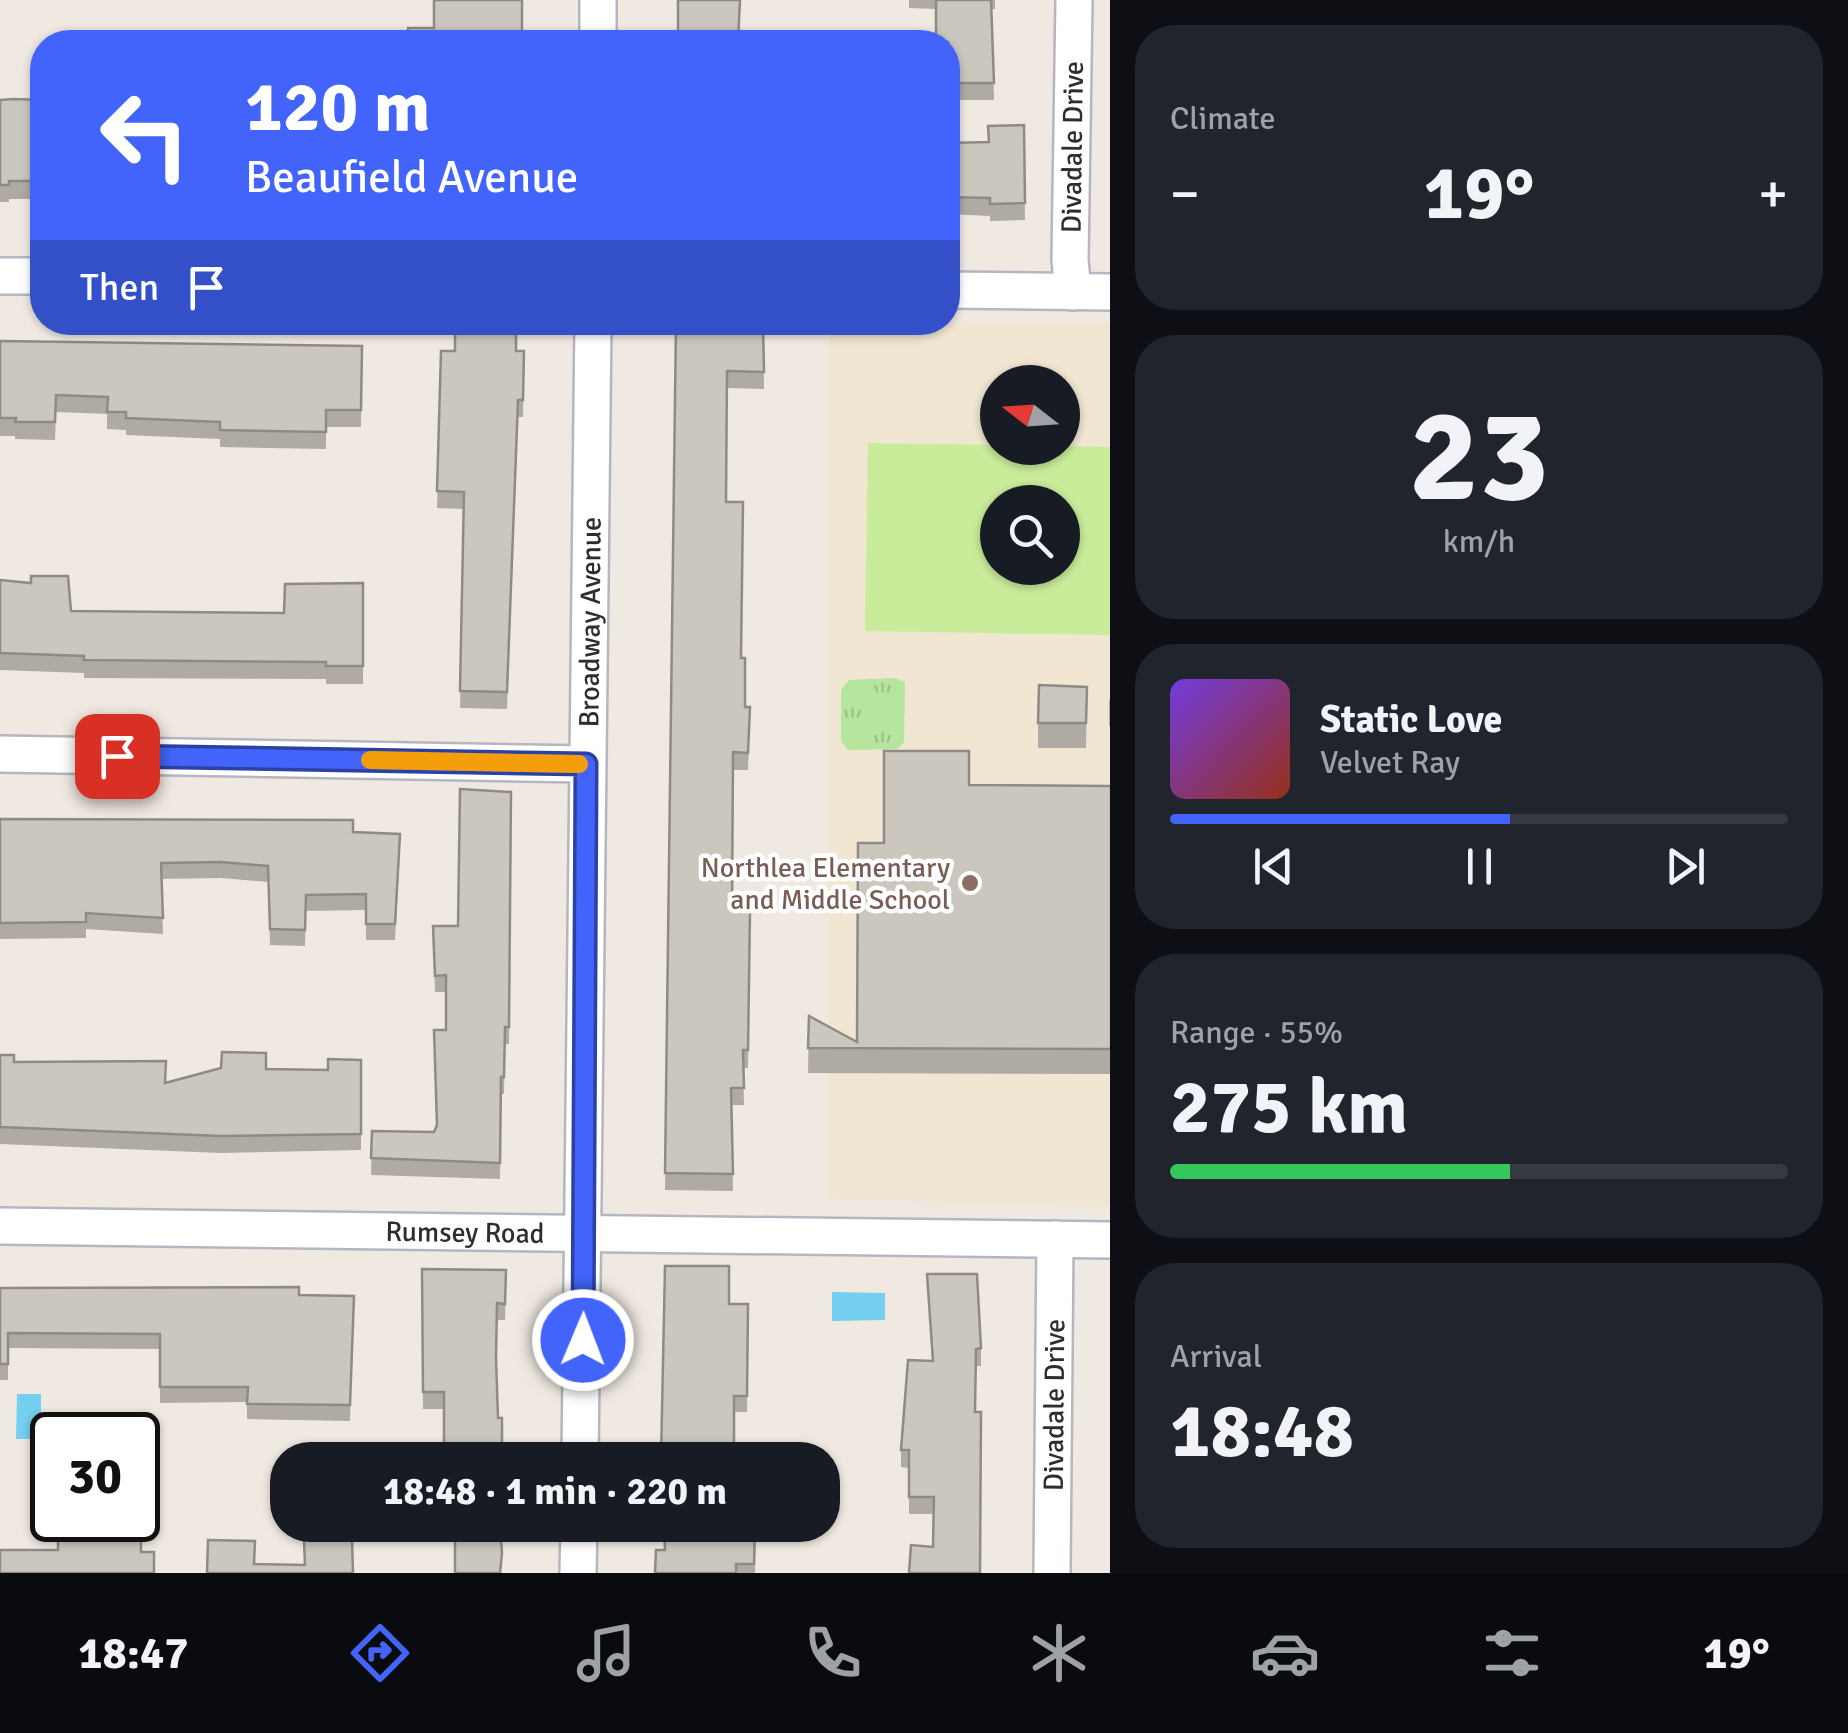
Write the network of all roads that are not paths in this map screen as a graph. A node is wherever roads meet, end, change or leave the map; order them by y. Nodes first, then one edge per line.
1 (598, 0) edge
2 (1074, 0) edge
3 (598, 30) edge
4 (0, 276) edge
5 (30, 276) edge
6 (960, 290) edge
7 (1073, 292) junction
8 (1110, 292) edge
9 (593, 335) edge
10 (0, 754) edge
11 (586, 764) junction
12 (0, 1226) edge
13 (586, 1234) junction
14 (1056, 1239) junction
15 (1110, 1240) edge
16 (580, 1442) edge
17 (579, 1542) edge
18 (578, 1573) edge
19 (1052, 1573) edge

1 - 3 street
2 - 7 street, Divadale Drive
4 - 5 street
6 - 7 street
7 - 8 street
9 - 11 street, Broadway Avenue
10 - 11 street
11 - 13 street, Broadway Avenue
12 - 13 street, Rumsey Road
13 - 14 street, Rumsey Road
13 - 16 street, Broadway Avenue
14 - 15 street, Rumsey Road
14 - 19 street, Divadale Drive
17 - 18 street

